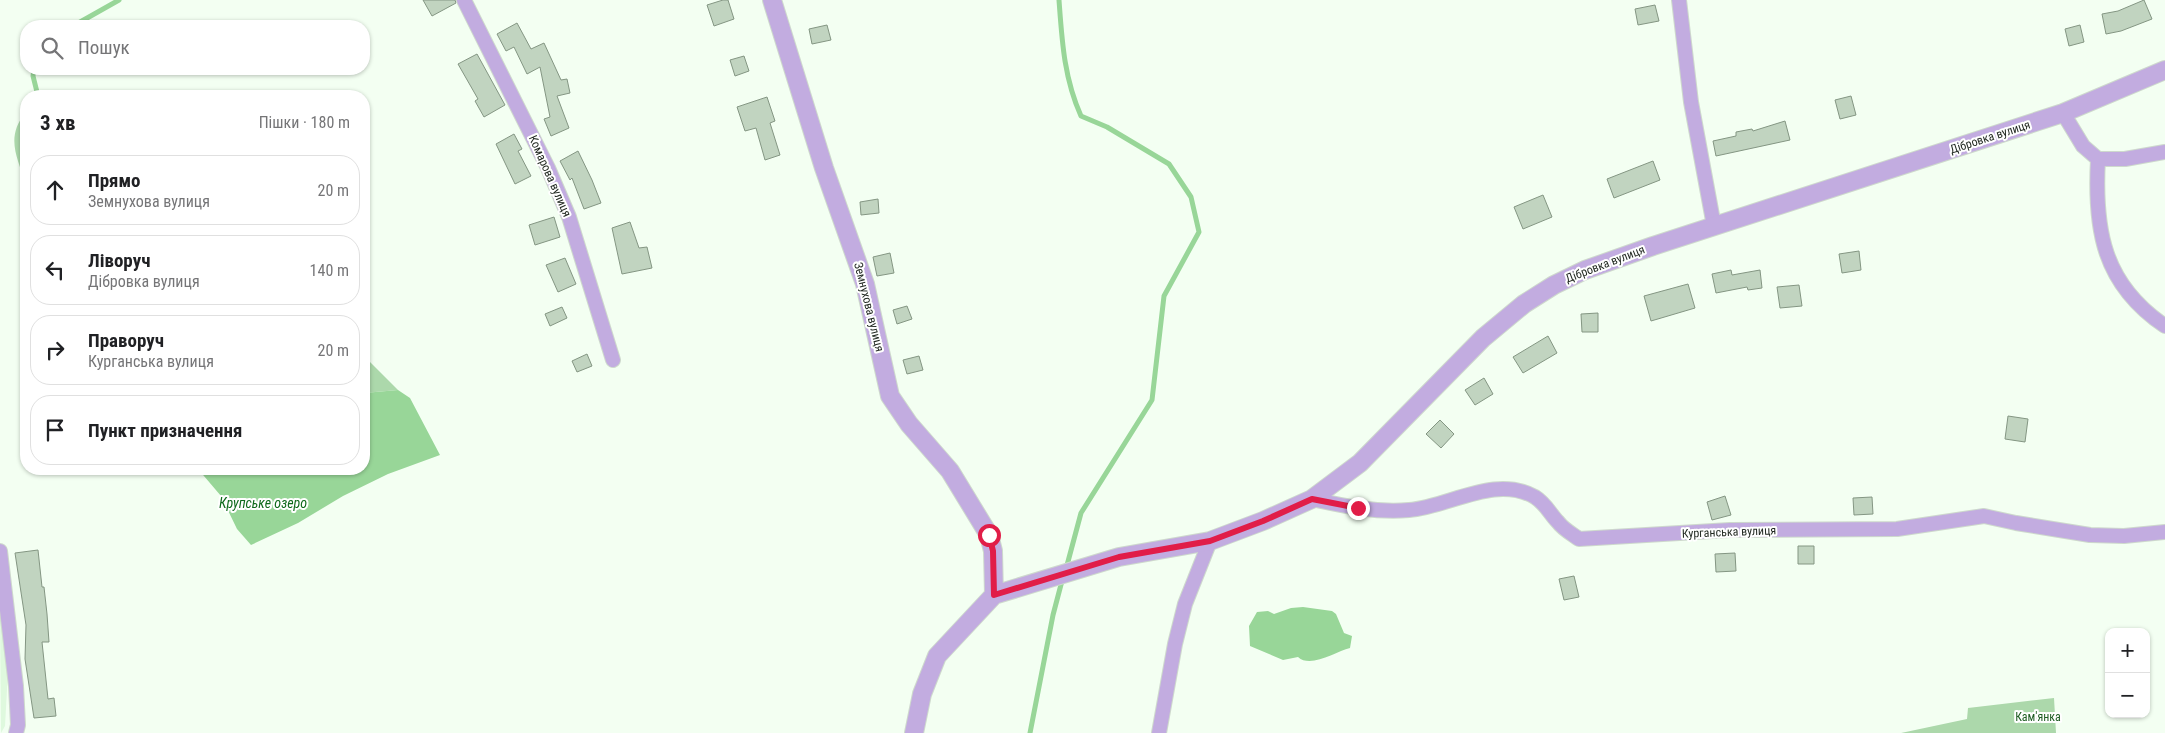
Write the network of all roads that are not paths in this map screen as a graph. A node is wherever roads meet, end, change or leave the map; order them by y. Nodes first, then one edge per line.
1 (464, 0) edge
2 (772, 0) edge
3 (1679, 0) edge
4 (2165, 70) edge
5 (2063, 113) junction
6 (2165, 152) edge
7 (2098, 159) junction
8 (1714, 226) junction
9 (2165, 326) edge
10 (613, 360) dead end
11 (1312, 499) junction
12 (2165, 532) edge
13 (1210, 541) junction
14 (0, 551) edge
15 (994, 595) junction
16 (16, 733) edge
17 (914, 733) edge
18 (1159, 733) edge

1 - 10 street, Комарова вулиця
2 - 15 street, Земнухова вулиця
3 - 8 street
4 - 5 street, Дібровка вулиця
5 - 7 street
5 - 8 street, Дібровка вулиця
6 - 7 street
7 - 9 street
8 - 11 street, Дібровка вулиця
11 - 12 street, Курганська вулиця
11 - 13 street, Дібровка вулиця
13 - 15 street, Дібровка вулиця
13 - 18 street
14 - 16 street
15 - 17 street

